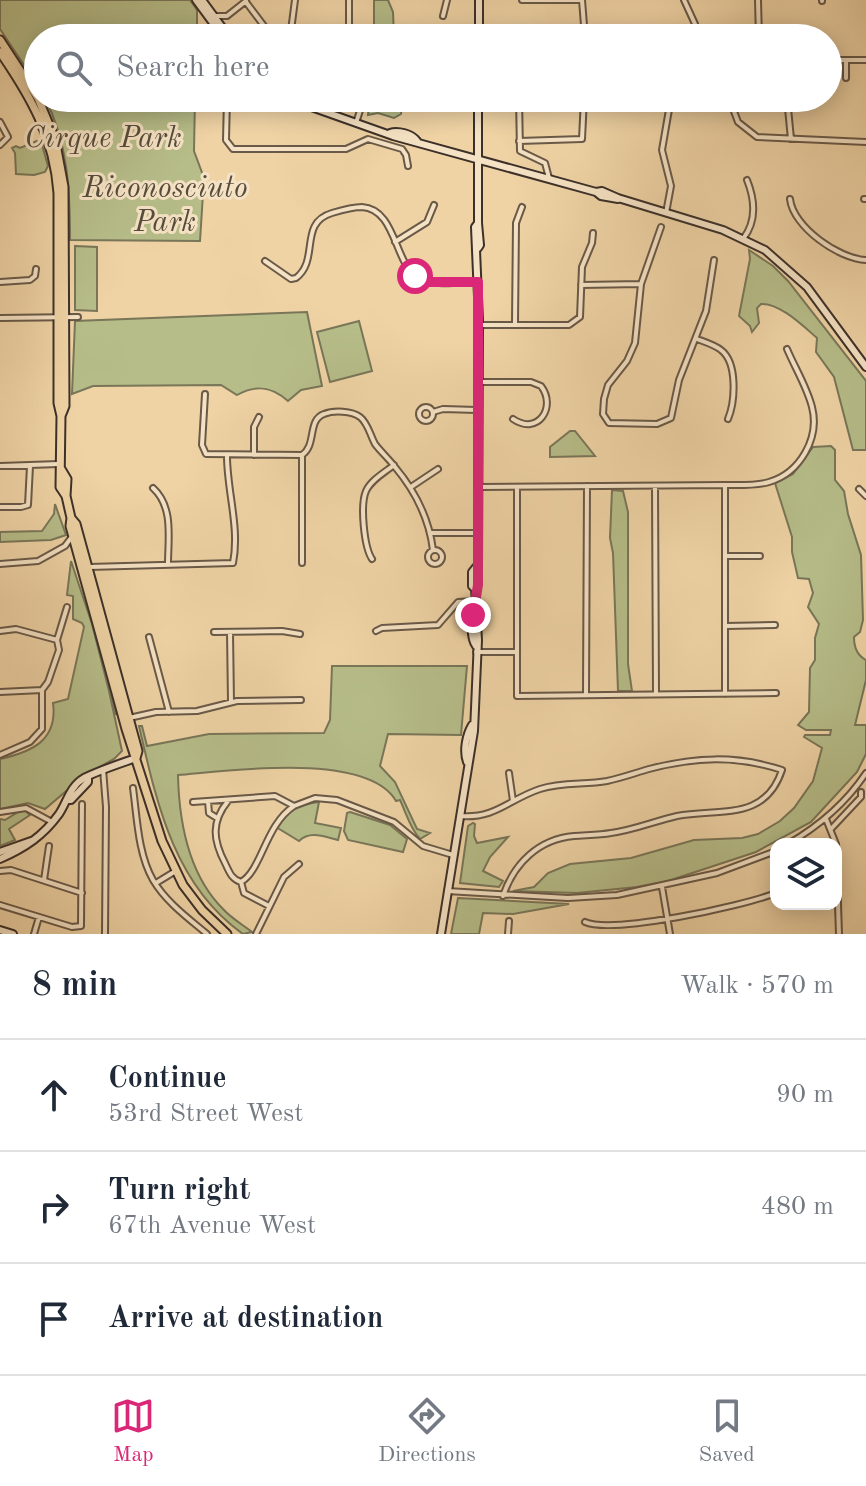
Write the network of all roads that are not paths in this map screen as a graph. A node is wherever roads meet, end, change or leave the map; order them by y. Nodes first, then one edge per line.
1 (199, 0) edge
2 (295, 0) edge
3 (349, 0) edge
4 (447, 0) edge
5 (479, 0) edge
6 (522, 0) edge
7 (582, 0) edge
8 (684, 0) edge
9 (758, 0) edge
10 (246, 1) edge
11 (214, 15) junction
12 (227, 16) junction
13 (443, 16) dead end
14 (217, 24) edge
15 (220, 24) edge
16 (225, 24) edge
17 (263, 24) edge
18 (292, 24) edge
19 (349, 24) edge
20 (479, 24) edge
21 (584, 24) edge
22 (695, 24) edge
23 (759, 24) edge
24 (0, 40) edge
25 (0, 52) edge
26 (842, 60) edge
27 (846, 60) junction
28 (866, 60) edge
29 (24, 77) edge
30 (846, 78) dead end
31 (24, 88) edge
32 (37, 112) edge
33 (44, 112) edge
34 (227, 112) edge
35 (328, 112) edge
36 (360, 112) edge
37 (478, 112) edge
38 (519, 112) edge
39 (584, 112) edge
40 (669, 112) edge
41 (733, 112) edge
42 (788, 112) edge
43 (0, 122) edge
44 (356, 123) junction
45 (791, 139) junction
46 (519, 141) junction
47 (866, 142) edge
48 (0, 145) edge
49 (478, 158) junction
50 (408, 166) dead end
51 (549, 178) junction
52 (747, 180) dead end
53 (790, 199) dead end
54 (434, 205) dead end
55 (522, 207) dead end
56 (666, 213) junction
57 (661, 227) dead end
58 (593, 233) dead end
59 (744, 240) junction
60 (395, 242) junction
61 (714, 260) dead end
62 (866, 260) edge
63 (265, 261) dead end
64 (36, 269) dead end
65 (0, 282) edge
66 (478, 282) junction
67 (641, 284) junction
68 (581, 285) junction
69 (62, 317) junction
70 (78, 317) dead end
71 (0, 318) edge
72 (479, 325) junction
73 (515, 325) junction
74 (697, 339) junction
75 (787, 349) dead end
76 (866, 370) edge
77 (478, 382) junction
78 (205, 394) dead end
79 (477, 410) junction
80 (433, 412) dead end
81 (259, 417) dead end
82 (513, 419) dead end
83 (728, 419) dead end
84 (254, 455) junction
85 (302, 455) junction
86 (227, 456) junction
87 (394, 465) junction
88 (0, 466) edge
89 (30, 466) junction
90 (61, 467) junction
91 (438, 469) dead end
92 (725, 485) junction
93 (587, 486) junction
94 (655, 486) junction
95 (411, 487) junction
96 (477, 487) junction
97 (517, 487) junction
98 (153, 488) dead end
99 (859, 489) dead end
100 (866, 496) edge
101 (0, 507) edge
102 (71, 518) junction
103 (72, 531) junction
104 (431, 533) junction
105 (477, 533) junction
106 (64, 547) junction
107 (433, 550) dead end
108 (78, 554) junction
109 (725, 556) junction
110 (760, 556) dead end
111 (372, 559) dead end
112 (302, 563) dead end
113 (0, 564) edge
114 (168, 564) junction
115 (89, 567) junction
116 (89, 595) junction
117 (476, 604) junction
118 (67, 607) dead end
119 (775, 625) dead end
120 (726, 626) junction
121 (0, 631) edge
122 (376, 631) dead end
123 (214, 632) dead end
124 (230, 632) junction
125 (300, 634) dead end
126 (149, 637) dead end
127 (57, 640) junction
128 (476, 649) junction
129 (517, 652) junction
130 (42, 690) junction
131 (0, 692) edge
132 (776, 693) dead end
133 (656, 694) junction
134 (725, 694) junction
135 (586, 695) junction
136 (301, 700) dead end
137 (231, 702) junction
138 (169, 712) junction
139 (126, 718) junction
140 (0, 755) edge
141 (136, 758) junction
142 (103, 769) junction
143 (509, 773) dead end
144 (866, 773) edge
145 (133, 788) dead end
146 (861, 792) dead end
147 (208, 801) junction
148 (228, 801) junction
149 (513, 801) junction
150 (193, 802) dead end
151 (82, 804) dead end
152 (294, 806) junction
153 (0, 812) edge
154 (459, 816) junction
155 (218, 818) junction
156 (826, 819) junction
157 (52, 822) junction
158 (831, 829) junction
159 (797, 838) edge
160 (834, 838) edge
161 (34, 840) junction
162 (49, 846) dead end
163 (0, 852) edge
164 (770, 853) edge
165 (453, 855) junction
166 (0, 859) edge
167 (299, 864) dead end
168 (1, 870) edge
169 (174, 872) junction
170 (44, 880) junction
171 (241, 882) junction
172 (155, 884) junction
173 (662, 887) junction
174 (447, 891) junction
175 (82, 893) junction
176 (770, 895) edge
177 (503, 896) junction
178 (266, 904) junction
179 (0, 905) edge
180 (838, 910) edge
181 (40, 916) junction
182 (509, 921) dead end
183 (585, 922) dead end
184 (683, 924) dead end
185 (0, 930) edge
186 (596, 931) dead end
187 (668, 931) edge
188 (13, 934) edge
189 (34, 934) edge
190 (105, 934) edge
191 (207, 934) edge
192 (227, 934) edge
193 (256, 934) edge
194 (441, 934) edge
195 (508, 934) edge
196 (839, 934) edge

1 - 11 street
1 - 14 street
2 - 18 street
3 - 19 street
4 - 13 street
5 - 20 street
6 - 7 street
7 - 21 street
8 - 22 street
9 - 23 street
10 - 12 street
10 - 17 street
11 - 12 street
11 - 15 street
12 - 16 street
24 - 29 main road
25 - 31 main road
26 - 27 street
27 - 28 street
27 - 30 street
32 - 69 main road
33 - 69 main road
34 - 50 street
35 - 44 street
36 - 44 street
37 - 49 street
38 - 46 street
39 - 46 street
40 - 56 street
41 - 45 street
42 - 45 street
43 - 48 street
44 - 49 street
45 - 47 street
46 - 51 street
49 - 51 street
49 - 66 street
51 - 56 street
52 - 59 street
53 - 62 street
54 - 60 street
55 - 73 street
56 - 59 street
57 - 67 street
58 - 68 street
59 - 76 street
60 - 63 street
60 - 66 street
61 - 74 street
64 - 65 street
66 - 72 street
67 - 68 street
67 - 74 street
68 - 73 street
69 - 70 street
69 - 71 street
69 - 90 main road
72 - 73 street
72 - 77 street
74 - 83 street
75 - 92 street
77 - 79 street
77 - 82 street
78 - 86 street
79 - 80 street
79 - 96 street
81 - 84 street
84 - 85 street
84 - 86 street
85 - 87 street
85 - 112 street
86 - 114 street
87 - 95 street
87 - 111 street
88 - 89 street
89 - 90 street
89 - 101 street
90 - 102 main road
91 - 95 street
92 - 94 street
92 - 109 street
93 - 94 street
93 - 97 street
93 - 135 street
94 - 133 street
95 - 104 street
96 - 97 street
96 - 105 street
97 - 129 street
98 - 114 street
99 - 100 street
102 - 103 main road
102 - 115 main road
103 - 106 street
103 - 108 main road
104 - 105 street
104 - 107 street
105 - 117 street
106 - 108 street
106 - 113 street
108 - 115 main road
108 - 116 main road
109 - 110 street
109 - 120 street
114 - 115 street
115 - 116 main road
115 - 139 main road
116 - 139 main road
117 - 122 street
117 - 128 street
118 - 127 street
119 - 120 street
120 - 134 street
121 - 127 street
123 - 124 street
124 - 125 street
124 - 137 street
126 - 138 street
127 - 130 street
128 - 129 street
128 - 154 street
129 - 135 street
130 - 131 street
130 - 140 street
132 - 134 street
133 - 134 street
133 - 135 street
136 - 137 street
137 - 138 street
138 - 139 street
139 - 141 main road
141 - 142 street
141 - 169 main road
142 - 157 street
142 - 190 street
143 - 149 street
144 - 156 street
145 - 172 street
146 - 158 street
147 - 148 street
147 - 150 street
147 - 155 street
148 - 152 street
148 - 155 street
149 - 154 street
149 - 177 street
151 - 175 street
152 - 165 street
152 - 171 street
153 - 157 street
154 - 165 street
155 - 171 street
156 - 158 street
156 - 159 street
157 - 161 street
158 - 160 street
161 - 163 street
161 - 166 street
162 - 170 street
164 - 173 street
165 - 174 street
167 - 178 street
168 - 170 street
169 - 172 street
169 - 192 main road
170 - 175 street
171 - 178 street
172 - 191 street
173 - 177 street
173 - 187 street
174 - 177 street
174 - 194 street
175 - 181 street
176 - 184 street
178 - 193 street
179 - 181 street
180 - 196 street
181 - 189 street
182 - 195 street
183 - 186 street
185 - 188 street

